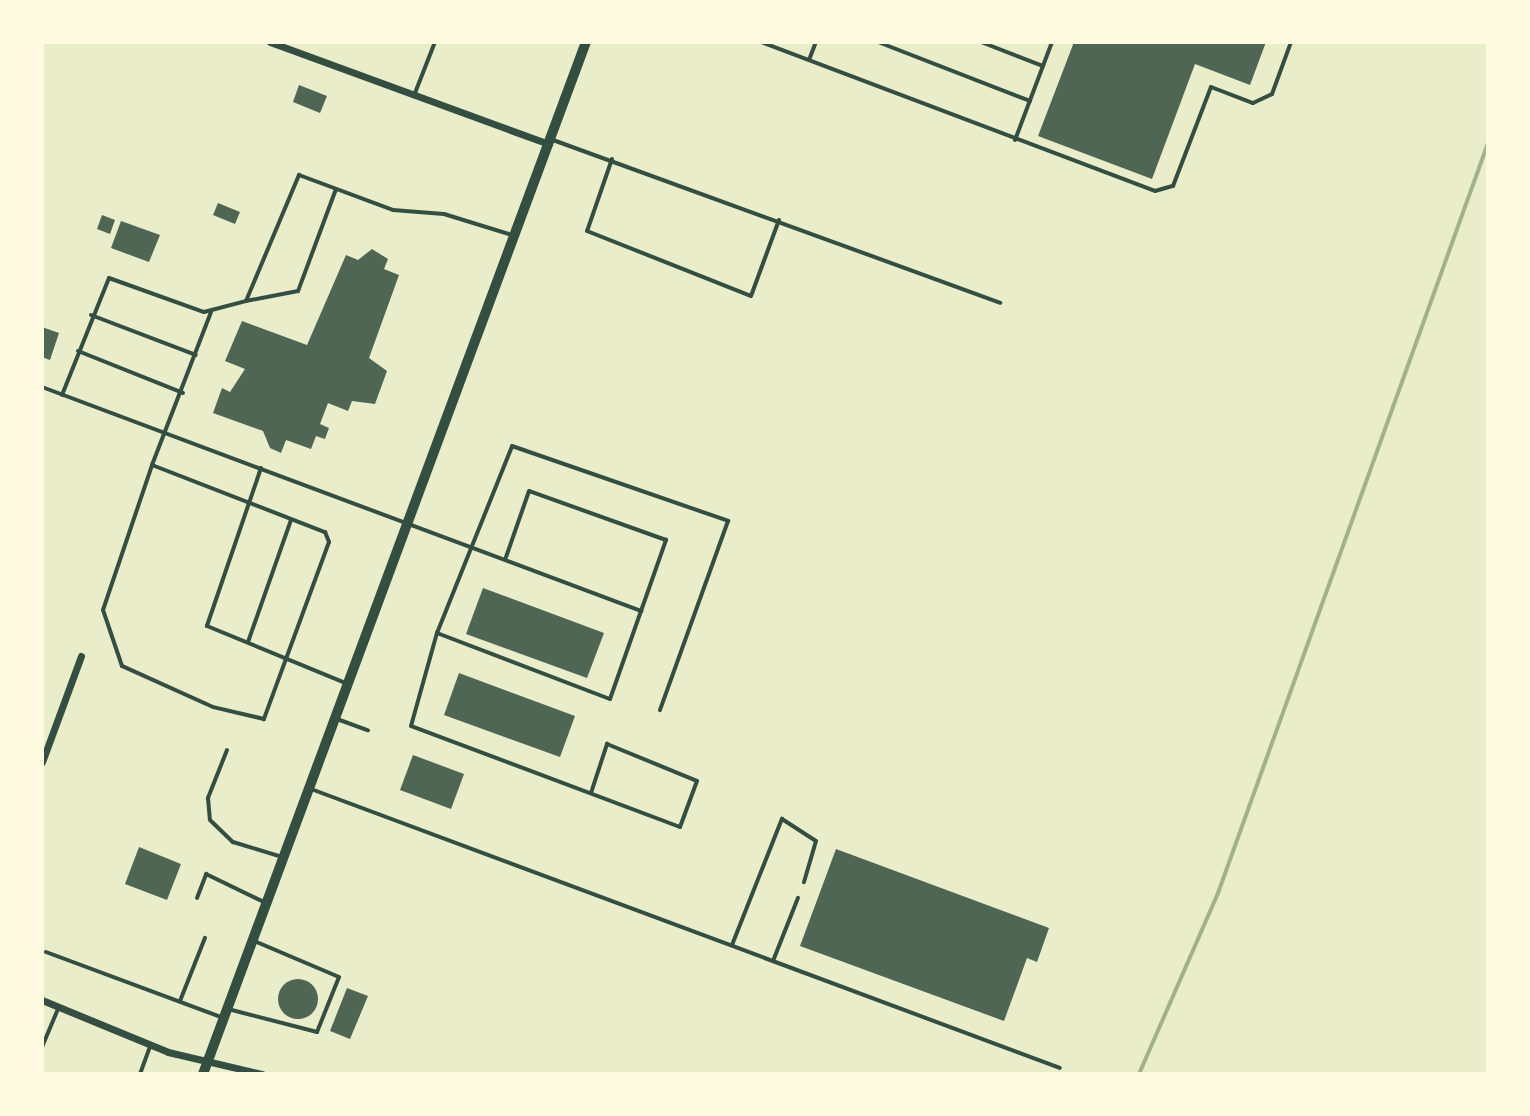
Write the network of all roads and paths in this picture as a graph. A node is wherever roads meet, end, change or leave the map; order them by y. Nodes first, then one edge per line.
1 (270, 42) edge
2 (435, 42) edge
3 (586, 42) edge
4 (761, 42) edge
5 (816, 42) edge
6 (878, 42) edge
7 (981, 42) edge
8 (1052, 42) edge
9 (1291, 42) edge
10 (769, 43) edge
11 (809, 60) junction
12 (1043, 66) junction
13 (414, 95) junction
14 (1030, 101) junction
15 (1015, 140) junction
16 (550, 141) junction
17 (612, 159) junction
18 (336, 189) junction
19 (779, 220) junction
20 (515, 236) junction
21 (246, 301) junction
22 (1000, 303) dead end
23 (211, 312) junction
24 (91, 315) junction
25 (78, 351) junction
26 (196, 355) junction
27 (42, 387) edge
28 (183, 393) junction
29 (62, 395) junction
30 (169, 434) junction
31 (152, 465) junction
32 (261, 467) junction
33 (249, 504) junction
34 (408, 518) junction
35 (291, 519) junction
36 (470, 543) junction
37 (506, 557) junction
38 (641, 611) junction
39 (437, 633) junction
40 (248, 642) junction
41 (81, 656) dead end
42 (288, 659) junction
43 (350, 685) junction
44 (660, 710) dead end
45 (337, 719) junction
46 (368, 730) dead end
47 (44, 749) edge
48 (227, 750) dead end
49 (42, 762) edge
50 (311, 789) junction
51 (591, 793) junction
52 (284, 857) junction
53 (804, 882) dead end
54 (197, 898) dead end
55 (798, 898) dead end
56 (266, 903) junction
57 (205, 938) dead end
58 (252, 940) junction
59 (732, 945) junction
60 (46, 952) dead end
61 (773, 961) junction
62 (42, 1000) edge
63 (180, 1001) junction
64 (59, 1006) junction
65 (225, 1013) junction
66 (151, 1045) junction
67 (42, 1047) edge
68 (207, 1062) junction
69 (1060, 1068) dead end
70 (140, 1074) edge
71 (203, 1074) edge
72 (262, 1074) edge

1 - 13 street
2 - 13 lane
3 - 16 main road
4 - 10 lane
5 - 11 lane
6 - 14 lane
7 - 12 lane
8 - 12 lane
9 - 15 lane
10 - 11 lane
11 - 15 lane
12 - 14 lane
13 - 16 street
14 - 15 lane
16 - 17 lane
16 - 20 main road
17 - 19 lane
17 - 19 lane
18 - 20 lane
18 - 21 lane
18 - 21 lane
19 - 22 lane
20 - 34 main road
21 - 23 lane
23 - 24 lane
23 - 26 lane
24 - 25 lane
24 - 26 lane
25 - 28 lane
25 - 29 lane
26 - 28 lane
27 - 29 lane
28 - 30 lane
29 - 30 lane
30 - 31 lane
30 - 32 lane
31 - 33 lane
31 - 42 lane
32 - 33 lane
32 - 34 lane
33 - 35 lane
33 - 40 lane
34 - 36 lane
34 - 43 main road
35 - 40 lane
35 - 42 lane
36 - 37 lane
36 - 39 lane
36 - 44 lane
37 - 38 lane
37 - 38 lane
38 - 39 lane
39 - 51 lane
40 - 42 lane
41 - 47 street
42 - 43 lane
43 - 45 main road
45 - 46 lane
45 - 50 main road
47 - 49 street
48 - 52 lane
50 - 52 main road
50 - 59 lane
51 - 51 lane
52 - 56 main road
53 - 59 lane
54 - 56 lane
55 - 61 lane
56 - 58 main road
57 - 63 lane
58 - 65 main road
58 - 65 lane
59 - 61 lane
60 - 63 lane
61 - 69 lane
62 - 64 street
63 - 65 lane
64 - 66 street
64 - 67 lane
65 - 68 main road
66 - 68 street
66 - 70 lane
68 - 71 main road
68 - 72 street

